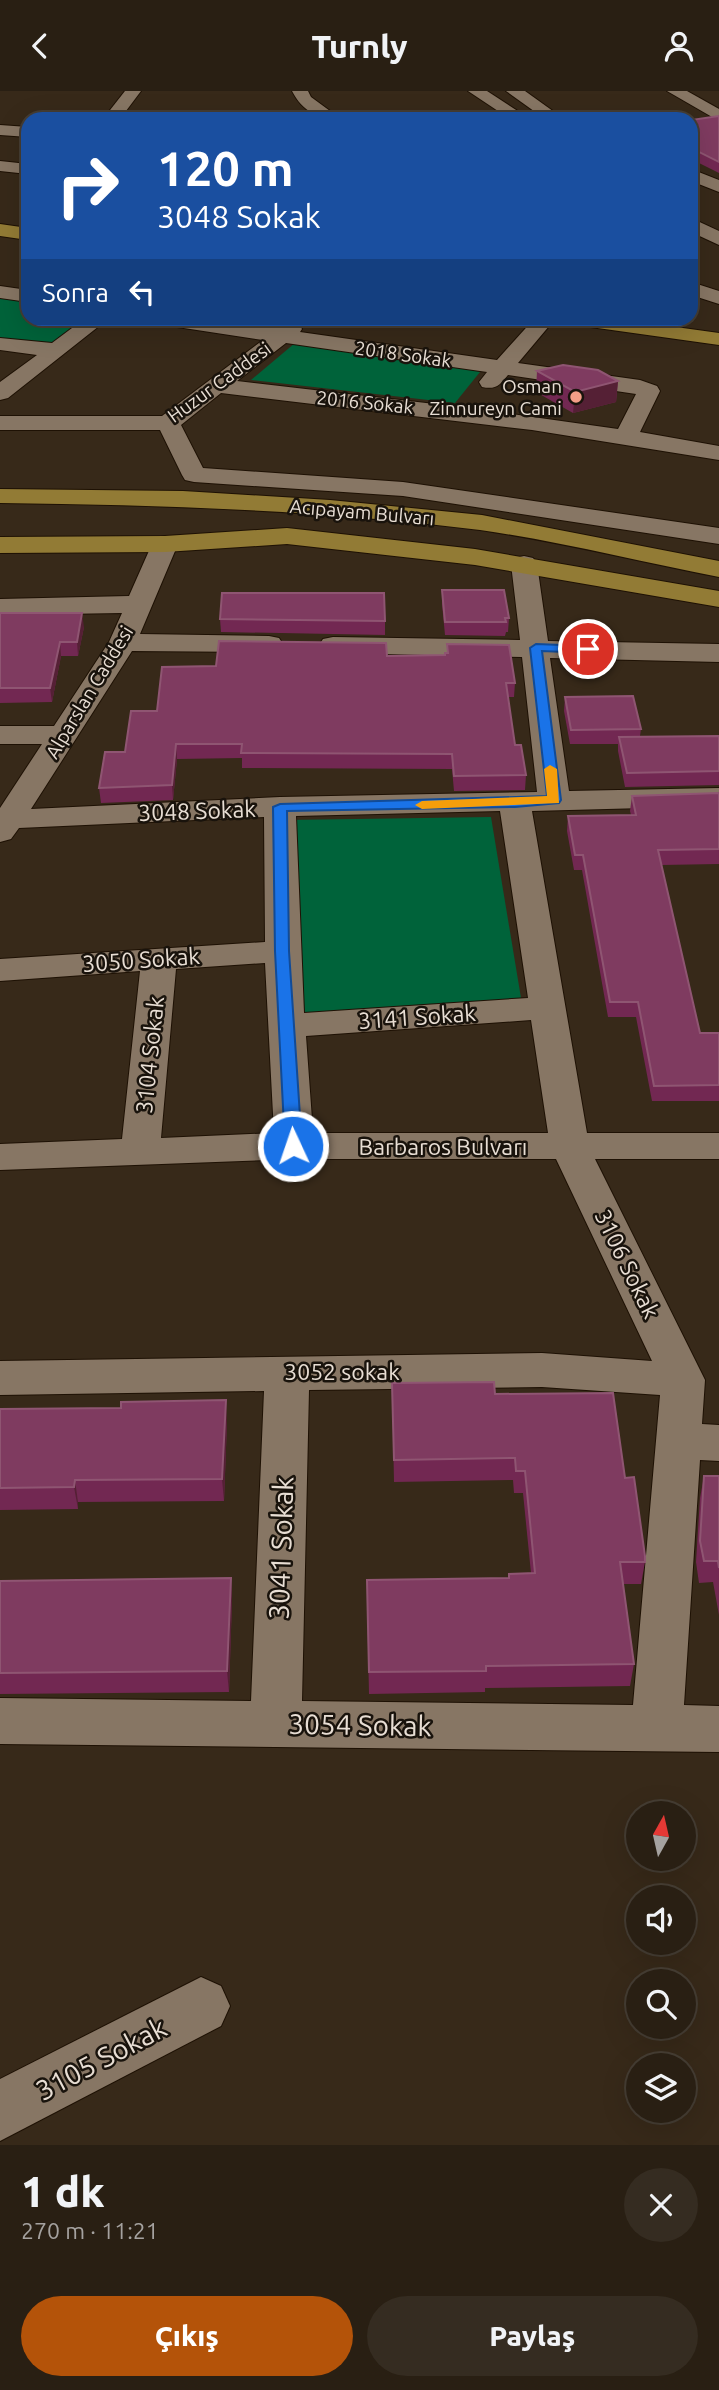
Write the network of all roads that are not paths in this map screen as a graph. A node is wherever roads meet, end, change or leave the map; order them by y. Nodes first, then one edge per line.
1 (133, 91) edge
2 (300, 91) edge
3 (476, 91) edge
4 (514, 91) edge
5 (675, 91) edge
6 (116, 112) edge
7 (323, 112) edge
8 (510, 112) edge
9 (546, 112) edge
10 (719, 118) edge
11 (698, 122) edge
12 (0, 130) edge
13 (21, 132) edge
14 (0, 166) edge
15 (21, 168) edge
16 (698, 177) edge
17 (719, 187) edge
18 (0, 222) edge
19 (21, 225) edge
20 (698, 228) edge
21 (0, 230) edge
22 (21, 233) edge
23 (719, 239) edge
24 (698, 290) edge
25 (0, 292) edge
26 (21, 295) edge
27 (719, 298) edge
28 (698, 324) edge
29 (87, 326) edge
30 (209, 326) edge
31 (295, 326) edge
32 (539, 326) edge
33 (626, 326) edge
34 (719, 327) edge
35 (280, 337) junction
36 (719, 339) edge
37 (0, 344) edge
38 (54, 350) junction
39 (503, 367) junction
40 (218, 386) junction
41 (0, 393) edge
42 (464, 414) junction
43 (0, 422) edge
44 (168, 423) junction
45 (626, 436) junction
46 (719, 453) edge
47 (0, 484) edge
48 (0, 496) edge
49 (0, 512) edge
50 (719, 536) edge
51 (164, 544) junction
52 (0, 545) edge
53 (719, 551) edge
54 (524, 564) junction
55 (719, 569) edge
56 (719, 588) edge
57 (719, 599) edge
58 (140, 604) junction
59 (0, 607) edge
60 (123, 642) junction
61 (536, 648) junction
62 (719, 653) edge
63 (0, 735) edge
64 (64, 735) junction
65 (719, 797) edge
66 (554, 800) junction
67 (515, 803) junction
68 (280, 807) junction
69 (5, 825) edge
70 (282, 951) junction
71 (159, 958) junction
72 (0, 970) edge
73 (548, 1008) junction
74 (287, 1026) junction
75 (293, 1146) junction
76 (719, 1146) edge
77 (570, 1148) junction
78 (140, 1152) junction
79 (0, 1157) edge
80 (287, 1372) junction
81 (0, 1378) edge
82 (684, 1380) junction
83 (699, 1442) edge
84 (0, 1721) edge
85 (276, 1724) junction
86 (657, 1728) junction
87 (719, 1729) edge
88 (201, 2006) dead end
89 (0, 2111) edge

1 - 6 street
2 - 7 street
3 - 8 street
4 - 9 street
5 - 10 street
10 - 11 street
12 - 13 street
14 - 15 street
16 - 17 street
18 - 19 main road
20 - 23 street
21 - 22 main road
24 - 27 street
25 - 26 street
28 - 34 main road
29 - 38 street
30 - 35 street, 2018 Sokak
31 - 35 street, Huzur Caddesi
32 - 39 street
33 - 36 main road
35 - 39 street, 2018 Sokak
35 - 40 street, Huzur Caddesi
37 - 38 street
38 - 41 street
39 - 42 street
39 - 45 street, 2018 Sokak
40 - 42 street, 2016 Sokak
40 - 44 street, Huzur Caddesi
42 - 45 street, 2016 Sokak
43 - 44 street, Huzur Caddesi
44 - 50 street
45 - 46 street, 2016 Sokak
47 - 53 main road
48 - 55 main road, Acıpayam Bulvarı
49 - 56 main road, Acıpayam Bulvarı
51 - 52 main road
51 - 54 main road
51 - 58 street, Alparslan Caddesi
54 - 57 main road
54 - 61 street
58 - 59 street
58 - 60 street, Alparslan Caddesi
60 - 61 street
60 - 64 street, Alparslan Caddesi
61 - 62 street
61 - 66 street
63 - 64 street
64 - 69 street, Alparslan Caddesi
65 - 66 street, 3048 Sokak
66 - 67 street, 3048 Sokak
67 - 68 street, 3048 Sokak
67 - 73 street, 3106 Sokak
68 - 69 street, 3048 Sokak
68 - 70 street
70 - 71 street, 3050 Sokak
70 - 74 street
71 - 72 street, 3050 Sokak
71 - 78 street, 3104 Sokak
73 - 74 street, 3141 Sokak
73 - 77 street, 3106 Sokak
74 - 75 street
75 - 77 street, Barbaros Bulvarı
75 - 78 street, Barbaros Bulvarı
76 - 77 street, Barbaros Bulvarı
77 - 82 street, 3106 Sokak
78 - 79 street, Barbaros Bulvarı
80 - 81 street, 3052 sokak
80 - 82 street, 3052 sokak
80 - 85 street, 3041 Sokak
82 - 83 street
83 - 86 street
84 - 85 street, 3054 Sokak
85 - 86 street, 3054 Sokak
86 - 87 street, 3054 Sokak
88 - 89 street, 3105 Sokak

